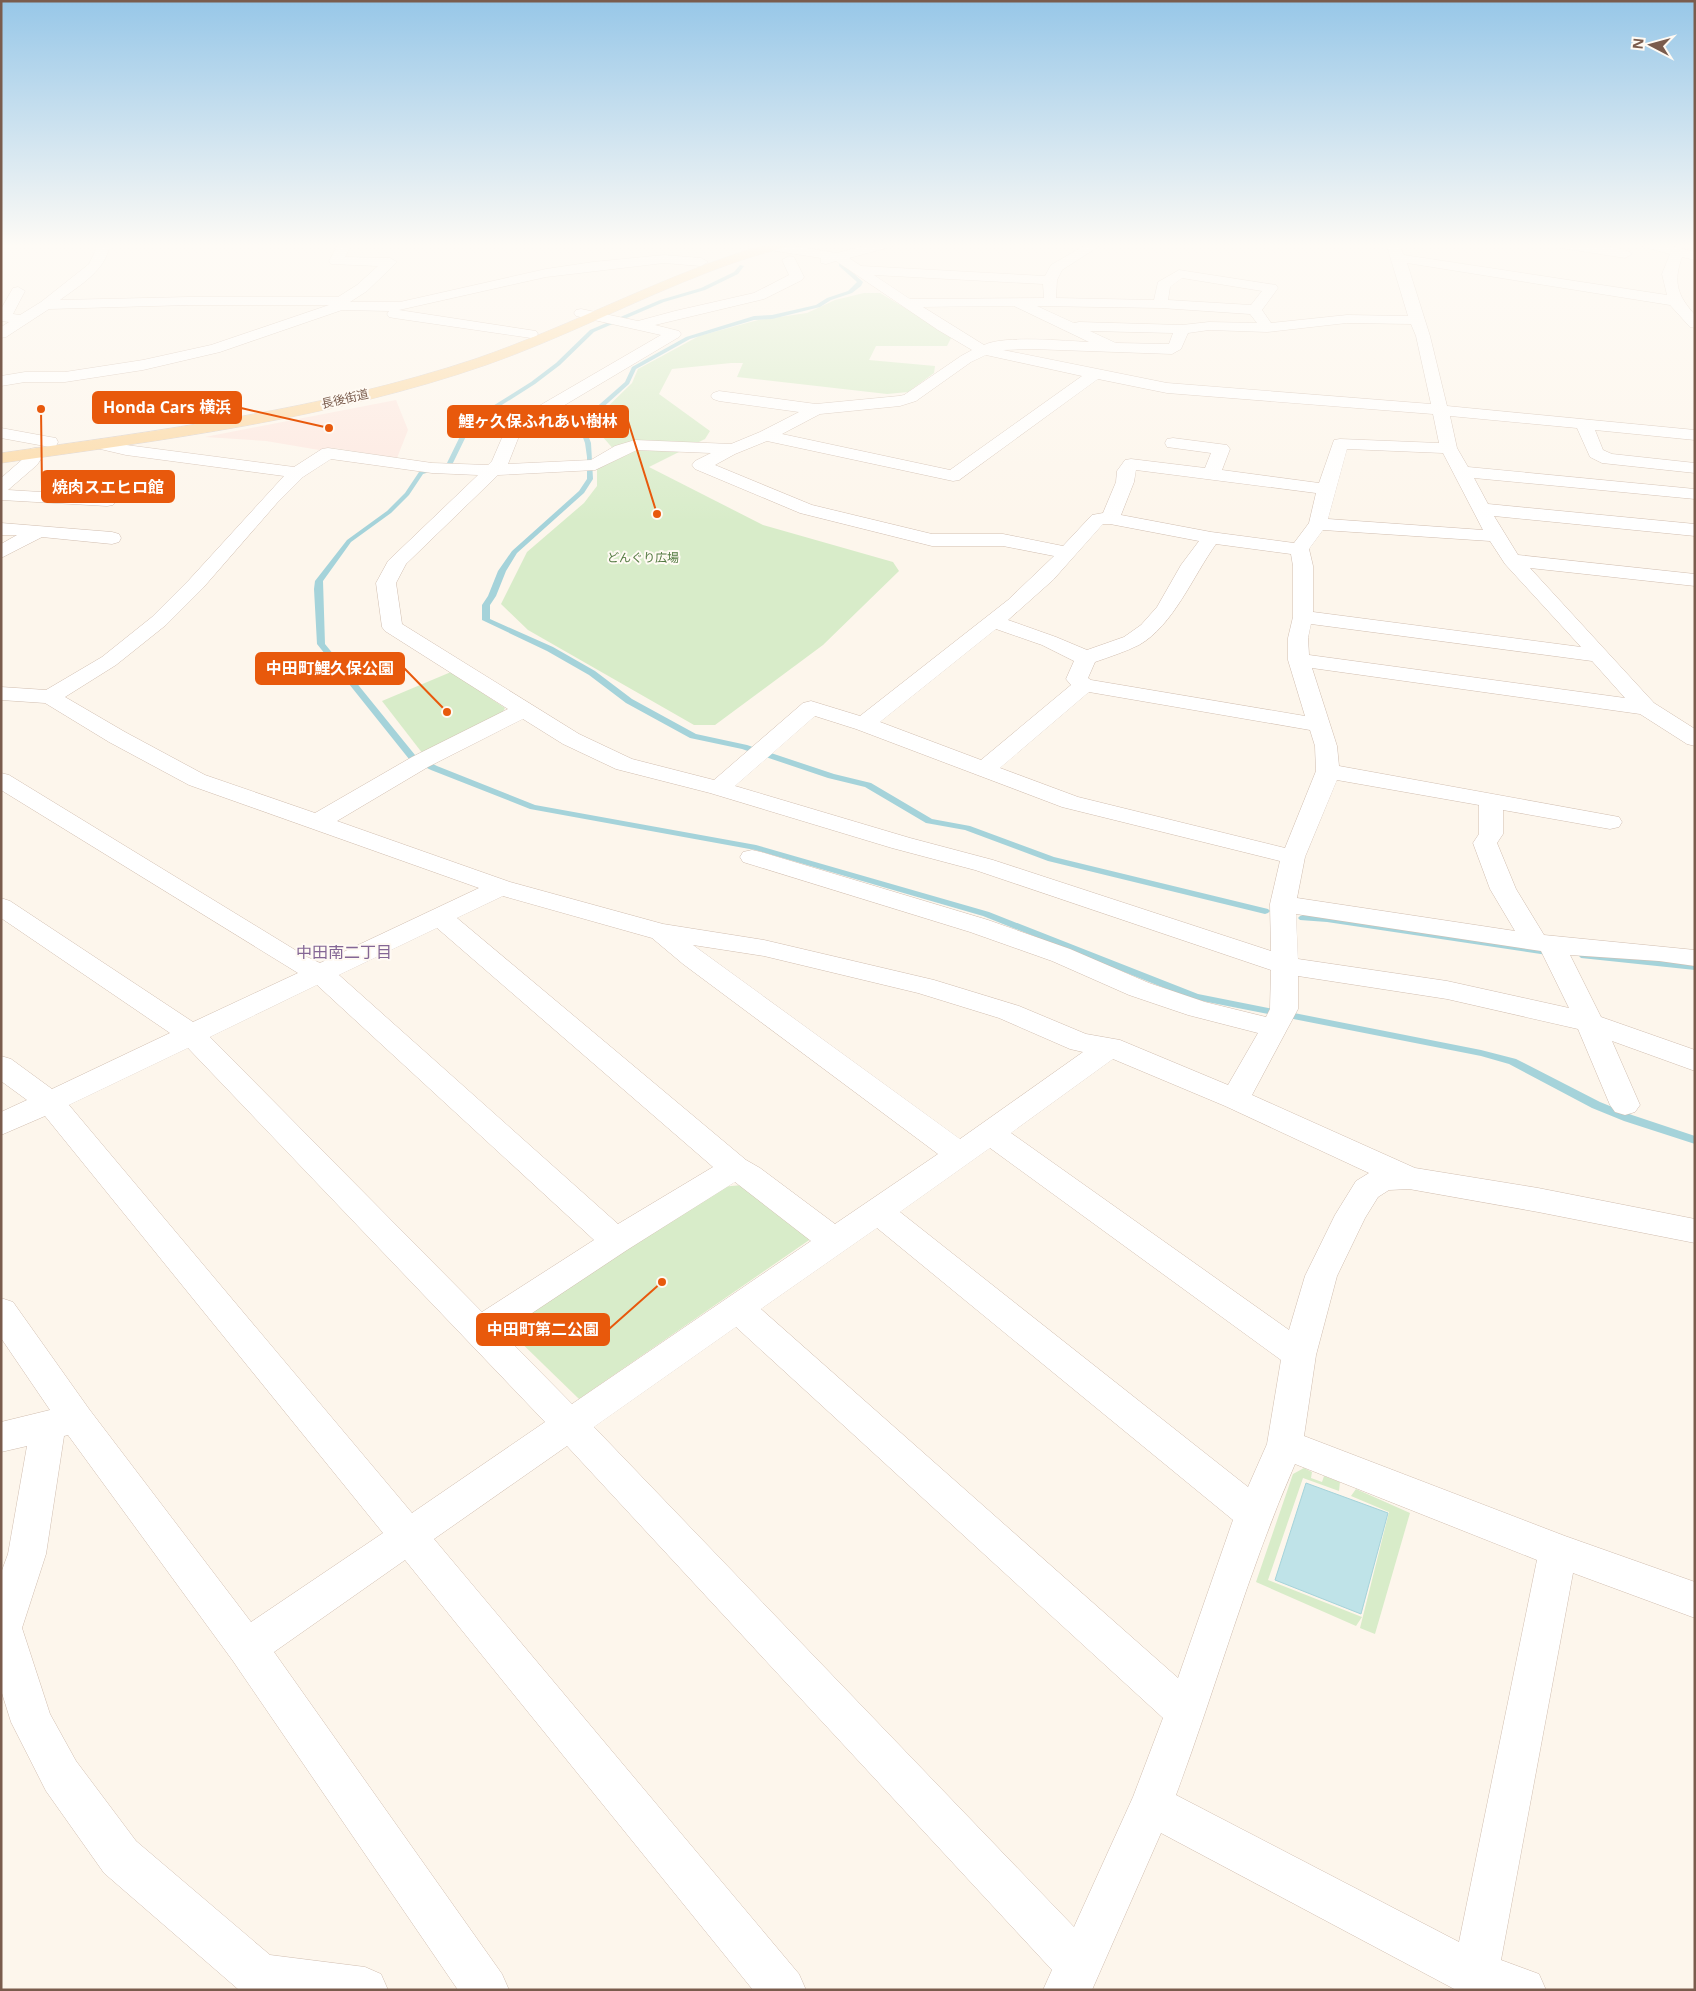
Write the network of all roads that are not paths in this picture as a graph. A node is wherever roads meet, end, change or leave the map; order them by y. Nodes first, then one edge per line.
1 (250, 336) edge
2 (525, 336) edge
3 (549, 336) edge
4 (671, 336) edge
5 (960, 336) edge
6 (1091, 336) edge
7 (1180, 336) edge
8 (1423, 336) edge
9 (1113, 346) junction
10 (982, 350) junction
11 (1095, 374) junction
12 (1, 381) edge
13 (719, 396) dead end
14 (816, 409) junction
15 (1441, 410) junction
16 (1584, 424) junction
17 (1, 433) edge
18 (766, 436) junction
19 (1695, 436) edge
20 (50, 442) junction
21 (1173, 443) dead end
22 (102, 444) junction
23 (1449, 448) junction
24 (1, 449) edge
25 (733, 449) junction
26 (36, 453) junction
27 (1, 458) edge
28 (1695, 468) edge
29 (493, 470) junction
30 (1461, 472) junction
31 (297, 473) junction
32 (1212, 474) junction
33 (1, 486) edge
34 (1326, 489) junction
35 (1, 494) edge
36 (1695, 494) edge
37 (1481, 509) junction
38 (1110, 518) junction
39 (1318, 524) junction
40 (1, 529) edge
41 (1695, 530) edge
42 (48, 532) junction
43 (1496, 536) junction
44 (112, 538) dead end
45 (1211, 538) junction
46 (1300, 549) junction
47 (1, 552) edge
48 (1067, 553) junction
49 (1512, 560) junction
50 (1695, 580) edge
51 (1303, 617) junction
52 (994, 622) junction
53 (1598, 655) junction
54 (1086, 658) junction
55 (1299, 660) junction
56 (1084, 685) junction
57 (1, 693) edge
58 (50, 697) junction
59 (524, 710) junction
60 (1652, 711) junction
61 (1695, 718) edge
62 (864, 724) junction
63 (1320, 725) junction
64 (1695, 739) edge
65 (985, 769) junction
66 (1328, 771) junction
67 (1, 780) edge
68 (718, 788) junction
69 (1491, 800) junction
70 (1610, 822) dead end
71 (316, 823) junction
72 (752, 857) dead end
73 (1293, 857) junction
74 (501, 887) junction
75 (1283, 904) junction
76 (1, 906) edge
77 (439, 916) junction
78 (661, 932) junction
79 (1543, 943) junction
80 (1695, 958) edge
81 (1285, 965) junction
82 (320, 973) junction
83 (1279, 1019) junction
84 (1590, 1023) junction
85 (191, 1034) junction
86 (1110, 1047) junction
87 (1695, 1061) edge
88 (1, 1066) edge
89 (1235, 1099) junction
90 (50, 1102) junction
91 (1625, 1105) dead end
92 (1, 1125) edge
93 (990, 1133) junction
94 (960, 1154) junction
95 (735, 1168) junction
96 (1409, 1178) junction
97 (877, 1211) junction
98 (1695, 1231) edge
99 (834, 1241) junction
100 (616, 1242) junction
101 (737, 1308) junction
102 (1, 1311) edge
103 (480, 1332) junction
104 (1299, 1354) junction
105 (62, 1422) junction
106 (569, 1424) junction
107 (1, 1437) edge
108 (1285, 1444) junction
109 (1254, 1514) junction
110 (409, 1535) junction
111 (1558, 1551) junction
112 (1695, 1600) edge
113 (247, 1648) junction
114 (1186, 1712) junction
115 (1151, 1805) junction
116 (1475, 1975) junction
117 (1073, 1978) edge
118 (365, 1990) edge
119 (486, 1990) edge
120 (784, 1990) edge
121 (1523, 1990) edge

1 - 12 street
2 - 20 main road, 長後街道
3 - 22 main road, 長後街道
4 - 29 street
5 - 10 street
6 - 9 street
7 - 9 street
8 - 15 street
9 - 10 street
10 - 11 street
10 - 14 street
11 - 15 street
11 - 18 street
13 - 14 street
14 - 18 street
15 - 16 street
15 - 23 street
16 - 19 street
16 - 28 street
17 - 20 street
18 - 25 street
20 - 24 main road, 長後街道
21 - 32 street
22 - 26 main road, 長後街道
22 - 31 street
23 - 30 street
23 - 34 street
25 - 29 street
25 - 48 street
26 - 27 main road, 長後街道
26 - 33 street
29 - 31 street
29 - 59 street
30 - 36 street
30 - 37 street
31 - 58 street
32 - 34 street
32 - 38 street
34 - 39 street
35 - 42 street
37 - 41 street
37 - 43 street
38 - 45 street
38 - 48 street
39 - 43 street
39 - 46 street
40 - 42 street
42 - 44 street
42 - 47 street
43 - 49 street
45 - 46 street
45 - 54 street
46 - 51 street
48 - 52 street
49 - 50 street
49 - 53 street
51 - 53 street
51 - 55 street
52 - 54 street
52 - 62 street
53 - 60 street
54 - 56 street
55 - 60 street
55 - 63 street
56 - 63 street
56 - 65 street
57 - 58 street
58 - 71 street
59 - 68 street
59 - 71 street
60 - 61 street
60 - 64 street
62 - 65 street
62 - 68 street
63 - 66 street
65 - 73 street
66 - 69 street
66 - 73 street
67 - 82 street
68 - 81 street
69 - 70 street
69 - 79 street
71 - 74 street
72 - 83 street
73 - 75 street
74 - 77 street
74 - 78 street
75 - 79 street
75 - 81 street
76 - 85 street
77 - 82 street
77 - 95 street
78 - 86 street
78 - 94 street
79 - 80 street
79 - 84 street
81 - 83 street
81 - 84 street
82 - 85 street
82 - 100 street
83 - 89 street
84 - 87 street
84 - 91 street
85 - 90 street
85 - 103 street
86 - 89 street
86 - 93 street
88 - 90 street
89 - 96 street
90 - 92 street
90 - 110 street
93 - 94 street
93 - 104 street
94 - 97 street
95 - 99 street
95 - 100 street
96 - 98 street
96 - 104 street
97 - 99 street
97 - 109 street
99 - 101 street
100 - 103 street
101 - 106 street
101 - 114 street
102 - 105 street
103 - 106 street
104 - 108 street
105 - 107 street
105 - 113 street
105 - 118 street
106 - 110 street
106 - 117 street
108 - 109 street
108 - 111 street
109 - 114 street
110 - 113 street
110 - 120 street
111 - 112 street
111 - 116 street
113 - 119 street
114 - 115 street
115 - 116 street
115 - 117 street
116 - 121 street

